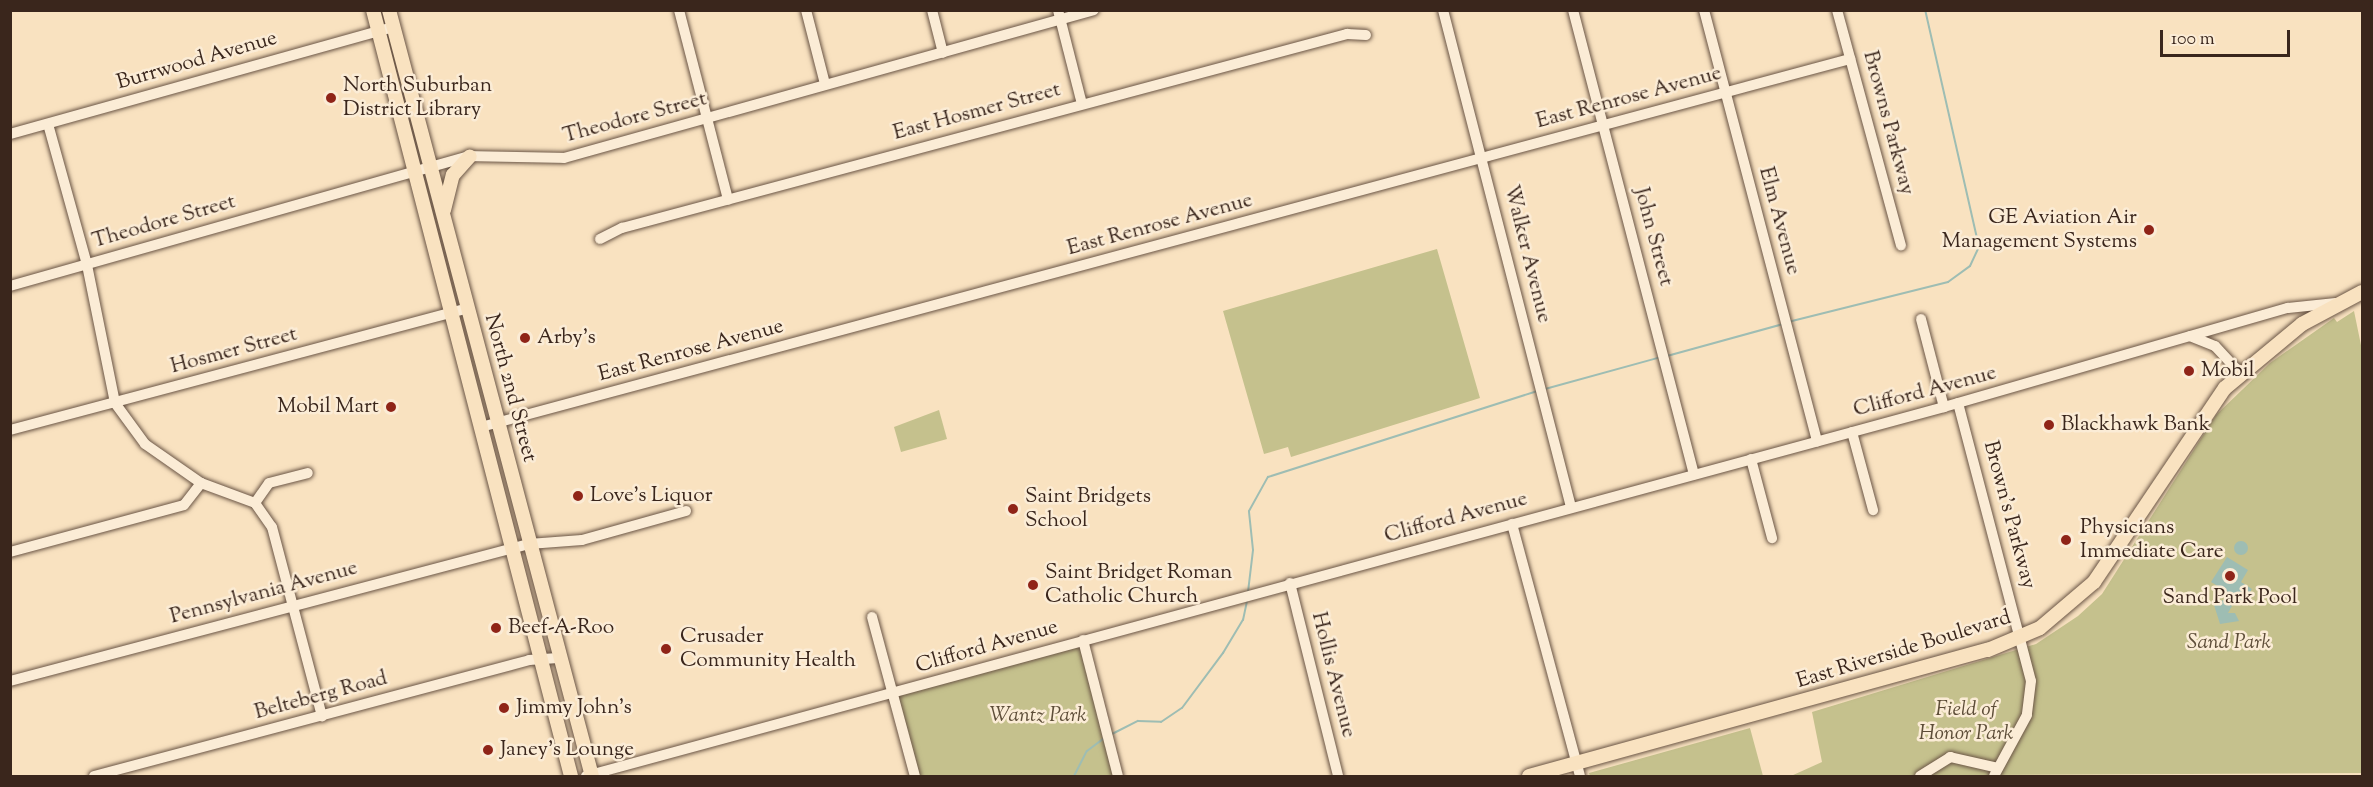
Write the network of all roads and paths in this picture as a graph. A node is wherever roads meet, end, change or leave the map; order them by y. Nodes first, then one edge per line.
1 (372, 10) edge
2 (389, 10) edge
3 (679, 10) edge
4 (806, 10) edge
5 (932, 10) edge
6 (1094, 10) edge
7 (1443, 10) edge
8 (1573, 10) edge
9 (1704, 10) edge
10 (1837, 10) edge
11 (1059, 15) edge
12 (393, 27) junction
13 (378, 31) junction
14 (1366, 35) dead end
15 (943, 53) junction
16 (1850, 59) junction
17 (825, 84) junction
18 (1725, 92) junction
19 (1082, 104) junction
20 (707, 120) junction
21 (48, 123) junction
22 (1603, 125) junction
23 (10, 134) edge
24 (470, 156) junction
25 (1483, 159) junction
26 (421, 169) junction
27 (728, 200) junction
28 (444, 221) junction
29 (600, 239) dead end
30 (1901, 245) dead end
31 (87, 265) junction
32 (10, 286) edge
33 (2362, 292) edge
34 (2336, 303) junction
35 (467, 308) junction
36 (451, 313) junction
37 (1921, 319) dead end
38 (2190, 336) junction
39 (2240, 373) junction
40 (115, 403) junction
41 (1958, 403) junction
42 (1944, 407) junction
43 (497, 422) junction
44 (481, 427) junction
45 (10, 430) edge
46 (1852, 432) junction
47 (1817, 441) junction
48 (1751, 459) junction
49 (308, 473) dead end
50 (1694, 474) junction
51 (201, 483) junction
52 (255, 503) junction
53 (1572, 507) junction
54 (1873, 510) dead end
55 (686, 511) dead end
56 (1512, 524) junction
57 (1772, 538) dead end
58 (529, 544) junction
59 (512, 548) junction
60 (10, 552) edge
61 (1290, 583) junction
62 (295, 604) junction
63 (872, 617) dead end
64 (2021, 638) junction
65 (1083, 640) junction
66 (558, 658) junction
67 (540, 660) junction
68 (10, 681) edge
69 (894, 693) junction
70 (322, 716) junction
71 (1578, 770) edge
72 (1996, 772) edge
73 (590, 776) edge
74 (94, 777) edge
75 (571, 777) edge
76 (915, 777) edge
77 (1118, 777) edge
78 (1338, 777) edge
79 (1529, 777) edge
80 (1920, 777) edge

1 - 13 main road, North 2nd Street
2 - 12 main road, North 2nd Street
3 - 20 street
4 - 17 street
5 - 15 street
6 - 11 street, Theodore Street
7 - 25 street, Walker Avenue
8 - 22 street, John Street
9 - 18 street, Elm Avenue
10 - 16 street, Browns Parkway
11 - 15 street, Theodore Street
11 - 19 street
12 - 13 street, Burrwood Avenue
12 - 26 main road, North 2nd Street
13 - 21 street, Burrwood Avenue
13 - 26 main road, North 2nd Street
14 - 19 street, East Hosmer Street
15 - 17 street, Theodore Street
16 - 18 street, East Renrose Avenue
16 - 30 street, Browns Parkway
17 - 20 street, Theodore Street
18 - 22 street, East Renrose Avenue
18 - 47 street, Elm Avenue
19 - 27 street, East Hosmer Street
20 - 24 street, Theodore Street
20 - 27 street
21 - 23 street, Burrwood Avenue
21 - 31 street
22 - 25 street, East Renrose Avenue
22 - 50 street, John Street
24 - 26 street, Theodore Street
24 - 28 main road
25 - 43 street, East Renrose Avenue
25 - 53 street, Walker Avenue
26 - 28 main road, North 2nd Street
26 - 31 street, Theodore Street
26 - 36 main road, North 2nd Street
27 - 29 street, East Hosmer Street
28 - 35 main road, North 2nd Street
31 - 32 street, Theodore Street
31 - 40 street
33 - 34 main road, East Riverside Boulevard
34 - 38 street, Clifford Avenue
34 - 39 main road, East Riverside Boulevard
35 - 36 street, Hosmer Street
35 - 43 main road, North 2nd Street
36 - 40 street, Hosmer Street
36 - 44 main road, North 2nd Street
37 - 42 street
38 - 39 street
38 - 41 street, Clifford Avenue
39 - 64 main road, East Riverside Boulevard
40 - 45 street, Hosmer Street
40 - 51 street
41 - 42 street, Clifford Avenue
41 - 64 street, Brown's Parkway
42 - 46 street, Clifford Avenue
43 - 44 street, East Renrose Avenue
43 - 58 main road, North 2nd Street
44 - 59 main road, North 2nd Street
46 - 47 street, Clifford Avenue
46 - 54 street
47 - 48 street, Clifford Avenue
48 - 50 street, Clifford Avenue
48 - 57 street
49 - 52 street
50 - 53 street, Clifford Avenue
51 - 52 street
51 - 60 street
52 - 62 street
53 - 56 street, Clifford Avenue
55 - 58 street, Pennsylvania Avenue
56 - 61 street, Clifford Avenue
56 - 71 street
58 - 59 street, Pennsylvania Avenue
58 - 66 main road, North 2nd Street
59 - 62 street, Pennsylvania Avenue
59 - 67 main road, North 2nd Street
61 - 65 street, Clifford Avenue
61 - 78 street, Hollis Avenue
62 - 68 street, Pennsylvania Avenue
62 - 70 street
63 - 69 street
64 - 71 main road, East Riverside Boulevard
64 - 72 street, Brown's Parkway
65 - 69 street, Clifford Avenue
65 - 77 street
66 - 67 street, Belteberg Road
66 - 73 main road, North 2nd Street
67 - 70 street, Belteberg Road
67 - 75 main road, North 2nd Street
69 - 73 street, Clifford Avenue
69 - 76 street
70 - 74 street, Belteberg Road
71 - 79 main road, East Riverside Boulevard
72 - 80 street

